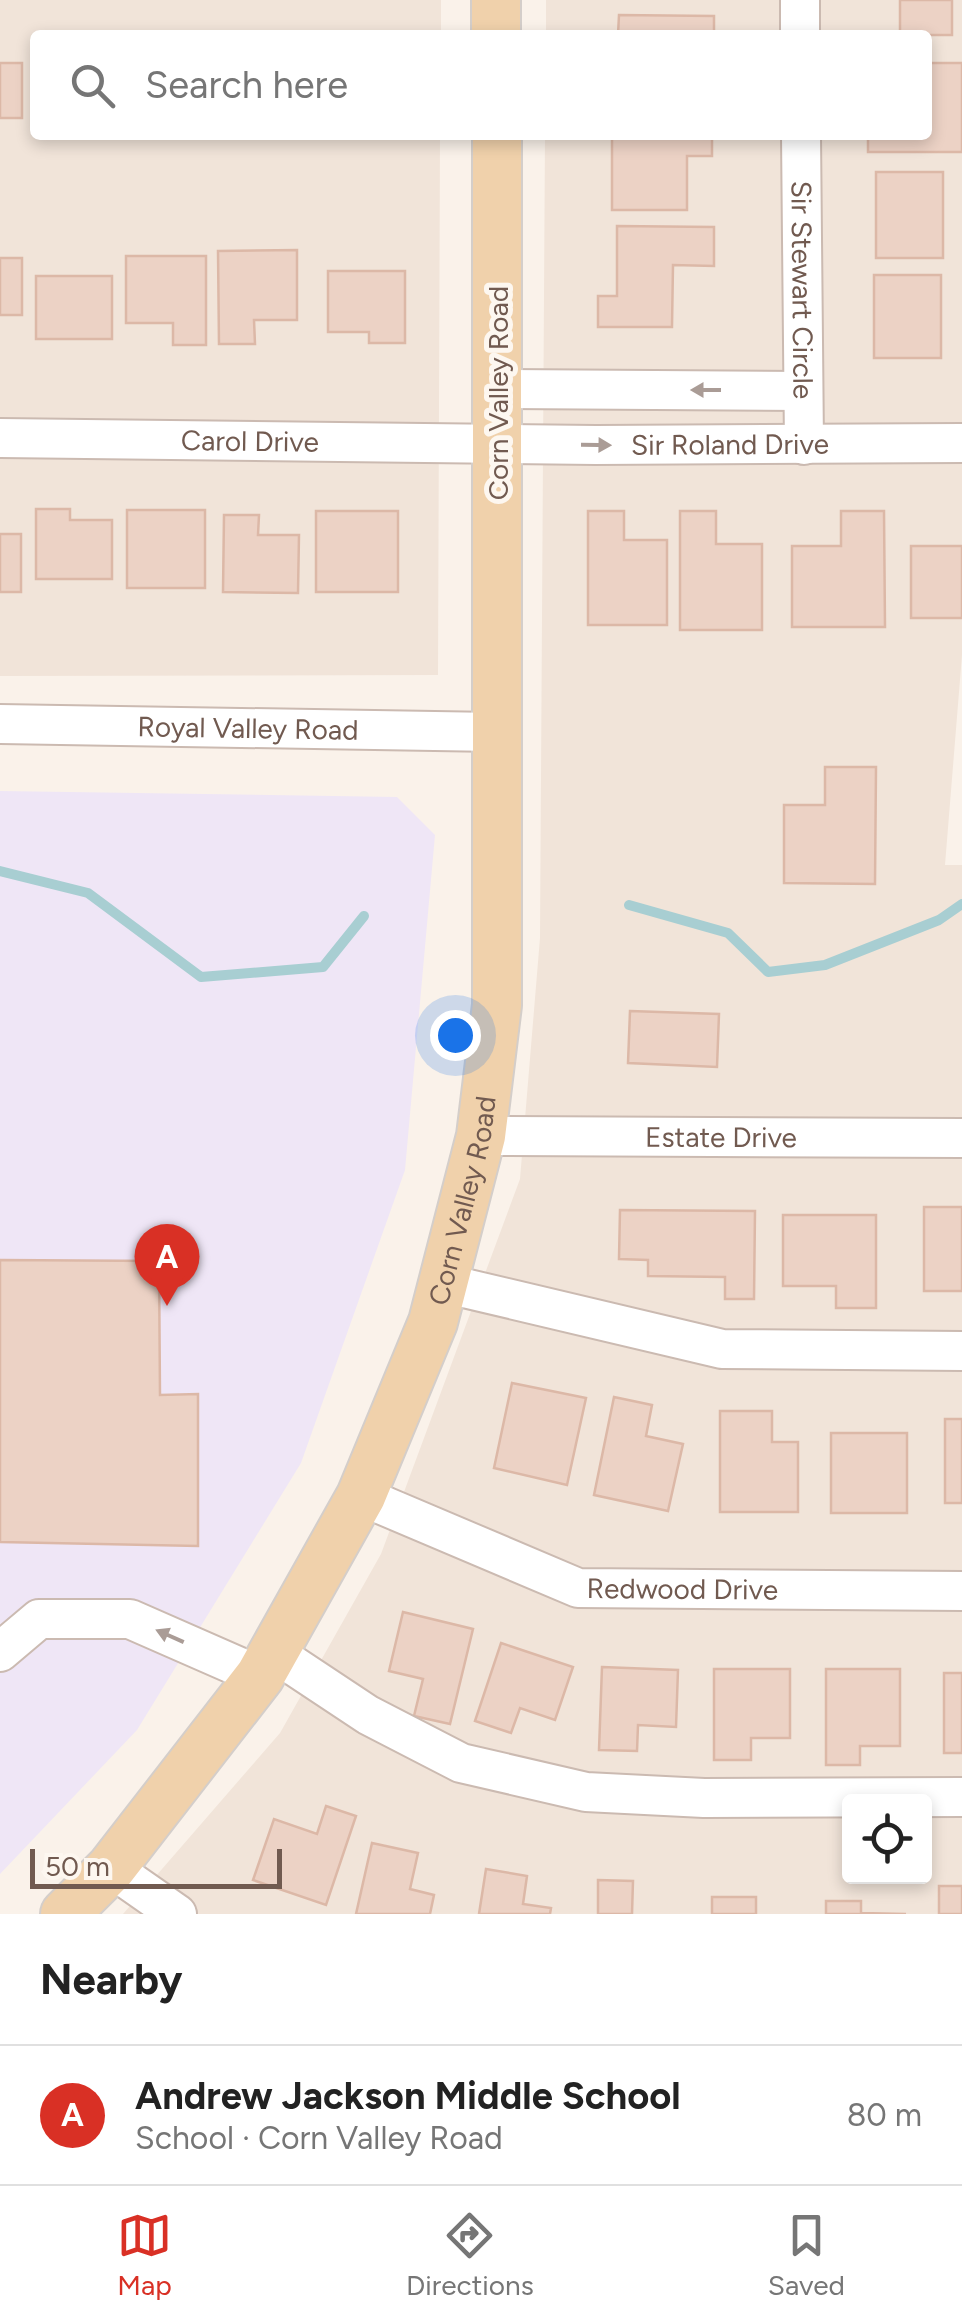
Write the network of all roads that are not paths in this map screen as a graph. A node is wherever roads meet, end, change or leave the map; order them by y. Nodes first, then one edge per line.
1 (496, 0) edge
2 (800, 0) edge
3 (496, 30) edge
4 (800, 30) edge
5 (497, 140) edge
6 (801, 140) edge
7 (499, 389) junction
8 (803, 391) junction
9 (0, 438) edge
10 (498, 442) junction
11 (962, 443) edge
12 (804, 445) junction
13 (0, 724) edge
14 (495, 732) junction
15 (481, 1136) junction
16 (962, 1138) edge
17 (443, 1283) junction
18 (962, 1350) edge
19 (362, 1496) junction
20 (962, 1591) edge
21 (0, 1652) edge
22 (266, 1664) junction
23 (962, 1796) edge
24 (111, 1868) junction
25 (65, 1914) edge
26 (177, 1914) edge

1 - 3 main road
2 - 4 street
5 - 7 main road, Corn Valley Road
6 - 8 street, Sir Stewart Circle
8 -> 7 street, Sir Roland Drive
7 - 10 main road, Corn Valley Road
8 - 12 street, Sir Stewart Circle
9 - 10 street, Carol Drive
10 -> 12 street, Sir Roland Drive
10 - 14 main road, Corn Valley Road
11 - 12 street, Sir Roland Drive
13 - 14 street, Royal Valley Road
14 - 15 main road, Corn Valley Road
15 - 16 street, Estate Drive
15 - 17 main road, Corn Valley Road
17 - 18 street
17 - 19 main road, Corn Valley Road
19 - 20 street, Redwood Drive
19 - 22 main road, Corn Valley Road
22 -> 21 street
22 - 23 street
22 - 24 main road, Corn Valley Road
24 - 25 main road, Corn Valley Road
24 - 26 street

